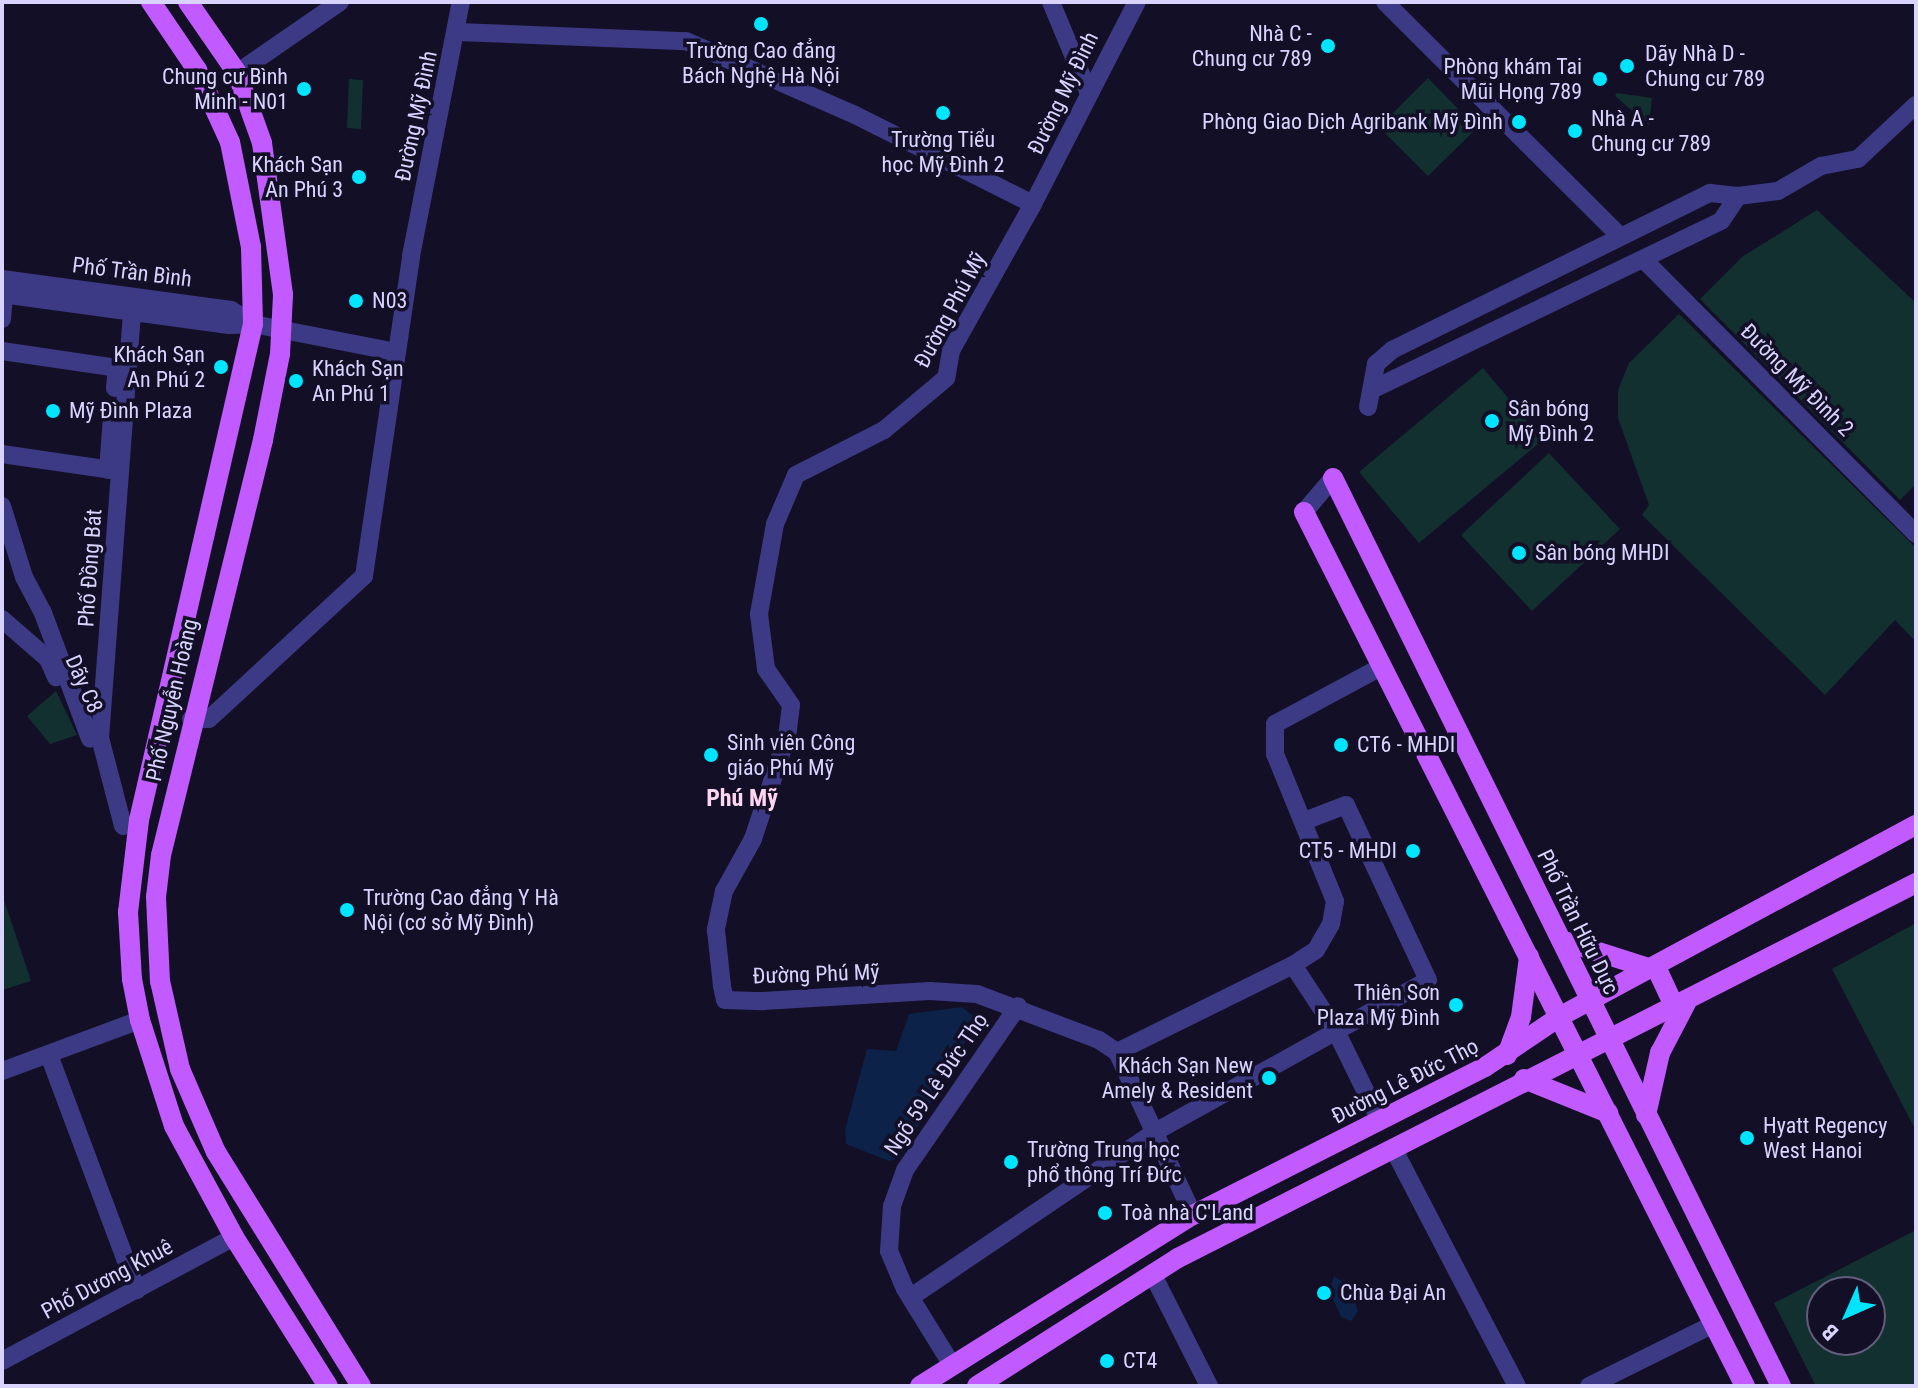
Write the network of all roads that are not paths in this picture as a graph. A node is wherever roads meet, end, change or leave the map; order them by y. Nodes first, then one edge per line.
1 (151, 2) edge
2 (188, 2) edge
3 (340, 2) edge
4 (461, 2) edge
5 (1051, 2) edge
6 (1137, 2) edge
7 (1385, 2) edge
8 (458, 32) junction
9 (237, 73) junction
10 (1088, 91) junction
11 (1916, 105) edge
12 (1738, 196) junction
13 (1033, 204) junction
14 (1619, 235) junction
15 (1644, 260) junction
16 (3, 289) edge
17 (132, 312) junction
18 (2, 319) edge
19 (253, 324) junction
20 (281, 331) junction
21 (2, 351) edge
22 (396, 352) junction
23 (1375, 388) junction
24 (1368, 407) dead end
25 (2, 454) edge
26 (114, 471) junction
27 (1333, 478) joint
28 (2, 506) edge
29 (1304, 512) joint
30 (1916, 534) edge
31 (2, 619) edge
32 (1381, 667) junction
33 (191, 719) junction
34 (1304, 821) junction
35 (1916, 825) edge
36 (123, 826) dead end
37 (1916, 883) edge
38 (1561, 940) junction
39 (1529, 957) junction
40 (1293, 965) junction
41 (1654, 968) junction
42 (1590, 1001) junction
43 (1018, 1006) junction
44 (1681, 1006) junction
45 (1559, 1017) junction
46 (140, 1020) junction
47 (1335, 1029) junction
48 (1609, 1042) junction
49 (1117, 1052) junction
50 (49, 1055) junction
51 (1579, 1056) junction
52 (1499, 1059) junction
53 (2, 1071) edge
54 (1524, 1079) junction
55 (1504, 1089) junction
56 (1608, 1113) junction
57 (1380, 1121) junction
58 (1649, 1121) junction
59 (1155, 1132) junction
60 (1623, 1142) junction
61 (1393, 1148) junction
62 (1193, 1215) junction
63 (234, 1237) junction
64 (1152, 1273) junction
65 (137, 1290) junction
66 (911, 1297) junction
67 (1714, 1324) junction
68 (333, 1343) junction
69 (310, 1358) junction
70 (2, 1361) edge
71 (952, 1365) junction
72 (1616, 1380) edge
73 (981, 1385) edge
74 (328, 1386) edge
75 (361, 1386) edge
76 (920, 1386) edge
77 (1209, 1386) edge
78 (1517, 1386) edge
79 (1589, 1386) edge
80 (1745, 1386) edge
81 (1781, 1386) edge

1 - 19 main road, Phố Nguyễn Hoàng
2 - 9 main road, Phố Nguyễn Hoàng
3 - 9 street
4 - 8 street
5 - 10 street
6 - 10 street, Đường Mỹ Đình
7 - 14 street
8 - 13 street, Đường Mỹ Đình
8 - 22 street, Đường Mỹ Đình
9 - 20 main road, Phố Nguyễn Hoàng
10 - 13 street, Đường Mỹ Đình
11 - 12 street
12 - 14 street
12 - 15 street
13 - 43 street, Đường Phú Mỹ
14 - 23 street
15 - 23 street
15 - 30 street, Đường Mỹ Đình 2
16 - 17 street, Phố Trần Bình
16 - 18 street
16 - 19 street, Phố Trần Bình
17 - 19 street, Phố Trần Bình
17 - 26 street, Phố Đồng Bát
19 - 20 street, Phố Trần Bình
19 - 46 main road, Phố Nguyễn Hoàng
20 - 22 street, Phố Trần Bình
20 - 33 main road, Phố Nguyễn Hoàng
21 - 26 street
22 - 33 street, Đường Mỹ Đình
23 - 24 street
25 - 26 street
26 - 36 street, Phố Đồng Bát
27 - 29 street
27 - 38 main road, Phố Trần Hữu Dực
28 - 31 street, Dãy C8
29 - 32 main road
32 - 34 street
32 - 39 main road
33 - 68 main road, Phố Nguyễn Hoàng
34 - 40 street
34 - 47 street
35 - 41 main road, Đường Lê Đức Thọ
37 - 44 main road
38 - 41 main road
38 - 42 main road, Phố Trần Hữu Dực
39 - 45 main road
39 - 52 main road
40 - 47 street
40 - 49 street
41 - 42 main road, Đường Lê Đức Thọ
41 - 44 main road
42 - 45 main road, Đường Lê Đức Thọ
42 - 48 main road, Phố Trần Hữu Dực
43 - 49 street, Đường Phú Mỹ
43 - 66 street, Ngõ 59 Lê Đức Thọ
44 - 48 main road
44 - 58 main road
45 - 51 main road
45 - 52 main road, Đường Lê Đức Thọ
46 - 50 street
46 - 63 main road, Phố Nguyễn Hoàng
47 - 57 street
47 - 59 street
48 - 51 main road
48 - 58 main road, Phố Trần Hữu Dực
49 - 59 street
50 - 53 street
50 - 65 street
51 - 54 main road
51 - 56 main road
52 - 55 main road
52 - 57 main road, Đường Lê Đức Thọ
54 - 55 main road
54 - 56 main road
55 - 61 main road
56 - 60 main road
57 - 62 main road, Đường Lê Đức Thọ
58 - 60 main road
58 - 81 main road, Phố Trần Hữu Dực
59 - 62 street
59 - 66 street
60 - 67 main road
61 - 64 main road
61 - 78 street
62 - 71 main road, Đường Lê Đức Thọ
63 - 65 street, Phố Dương Khuê
63 - 69 main road, Phố Nguyễn Hoàng
64 - 73 main road
64 - 77 street
65 - 70 street, Phố Dương Khuê
66 - 71 street, Ngõ 59 Lê Đức Thọ
67 - 72 street
67 - 80 main road
68 - 69 street
68 - 75 main road, Phố Nguyễn Hoàng
69 - 74 main road, Phố Nguyễn Hoàng
71 - 76 main road, Đường Lê Đức Thọ
72 - 79 street

